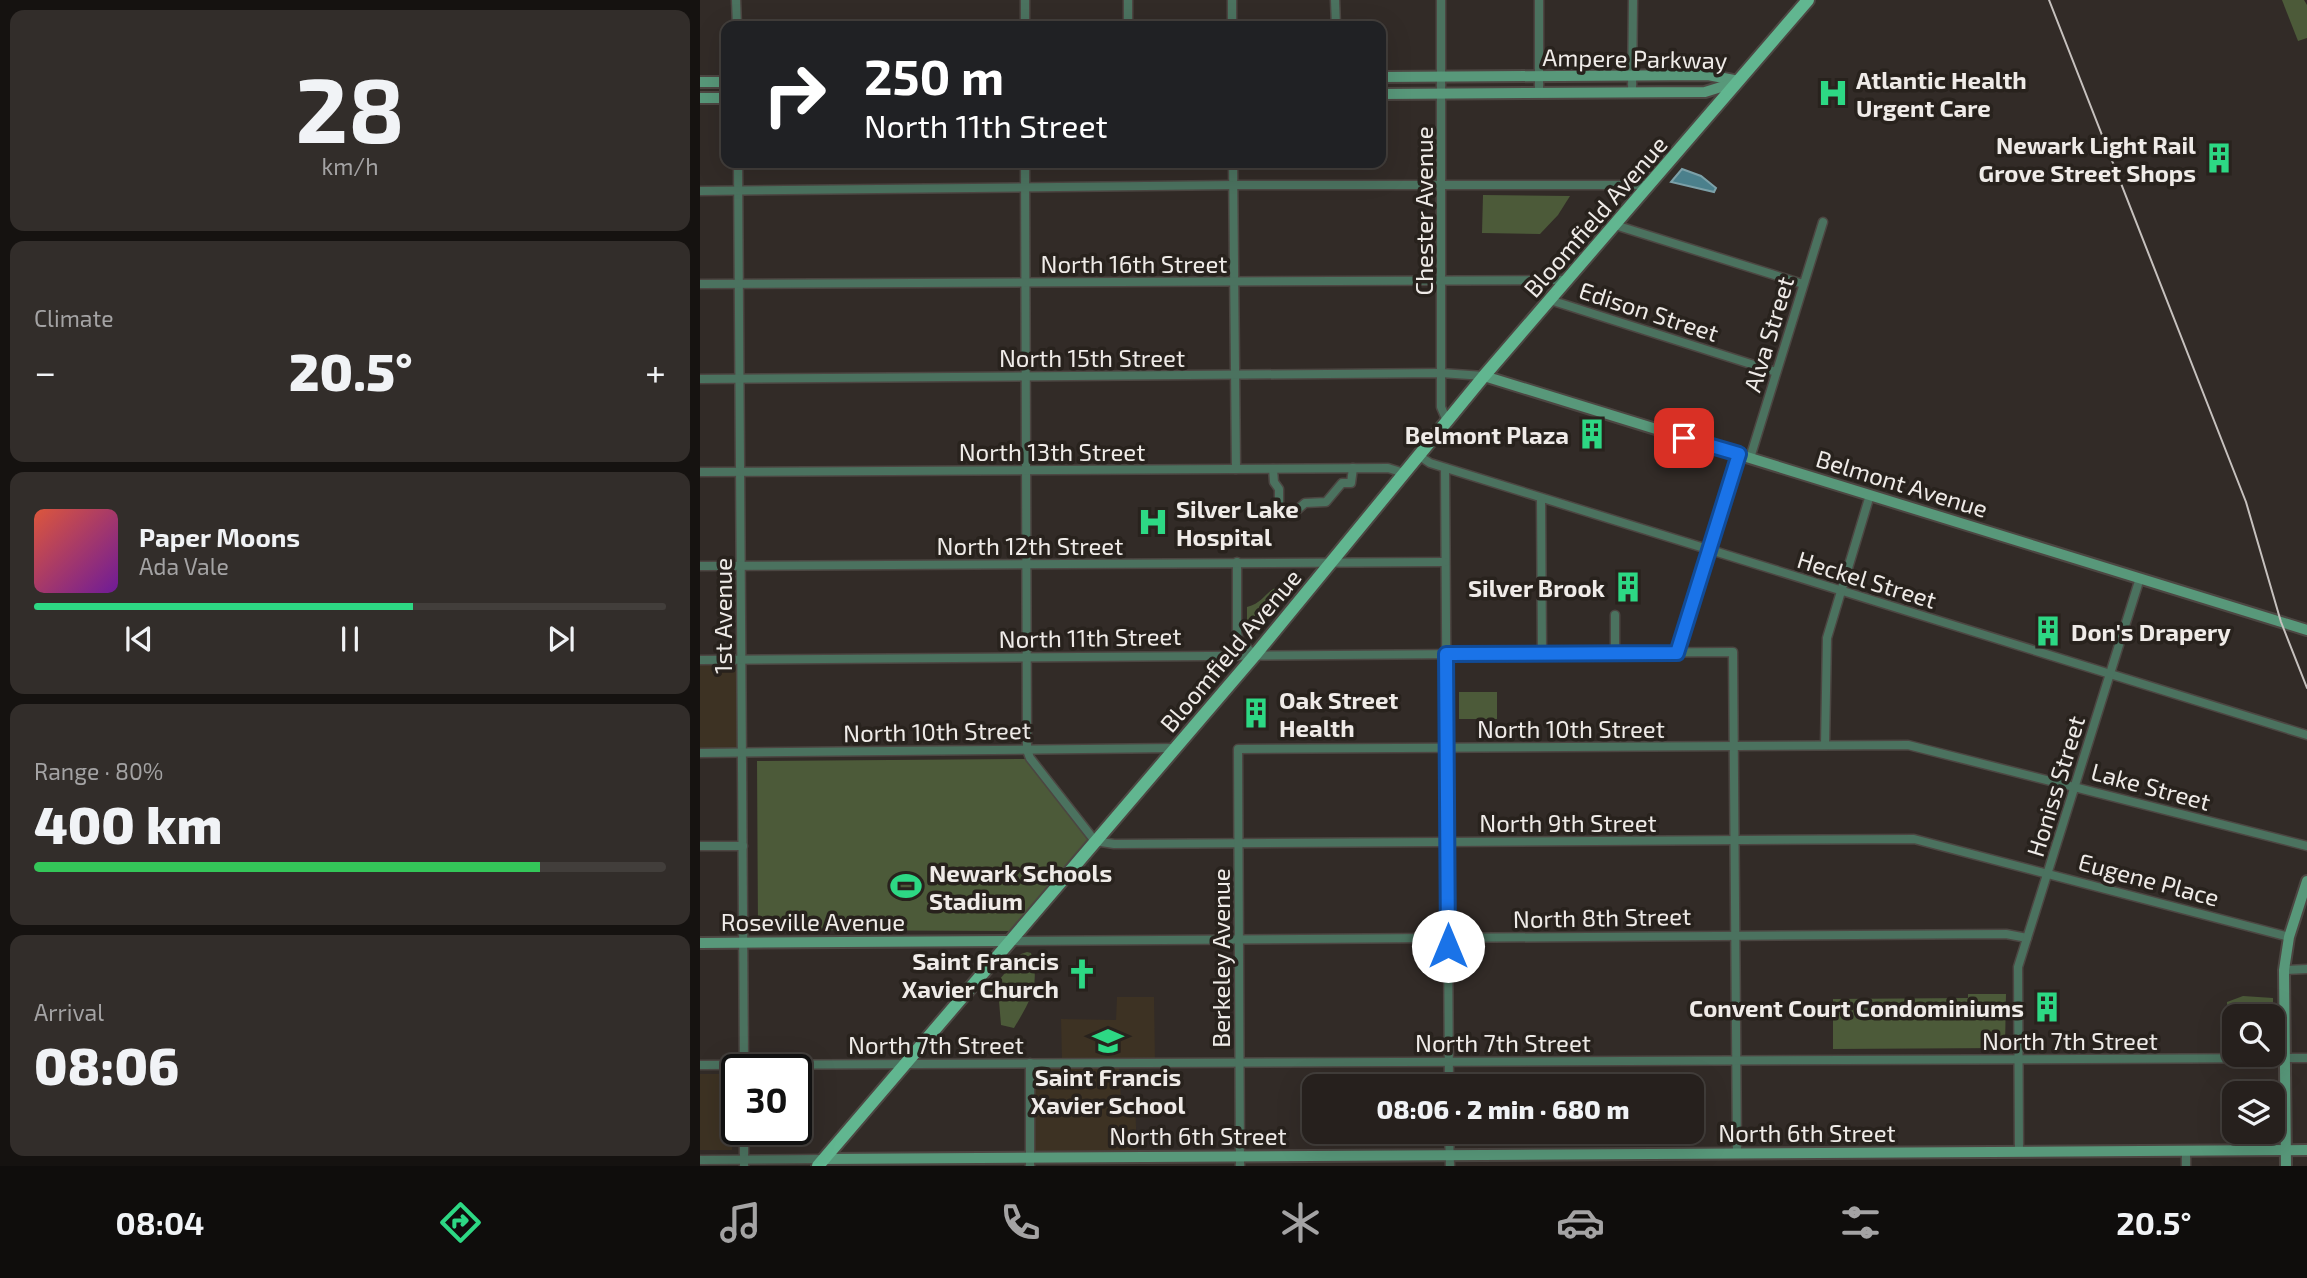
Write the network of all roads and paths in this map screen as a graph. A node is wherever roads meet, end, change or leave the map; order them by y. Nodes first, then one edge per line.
1 (737, 0) edge
2 (1025, 0) edge
3 (1128, 0) edge
4 (1232, 0) edge
5 (1335, 0) edge
6 (1441, 0) edge
7 (1539, 0) edge
8 (1633, 0) edge
9 (1808, 0) edge
10 (737, 21) edge
11 (1025, 21) edge
12 (1128, 21) edge
13 (1232, 21) edge
14 (1336, 21) edge
15 (1539, 76) junction
16 (1632, 76) junction
17 (1386, 77) edge
18 (1442, 77) junction
19 (1739, 81) junction
20 (700, 82) edge
21 (721, 82) edge
22 (1632, 92) junction
23 (1442, 93) junction
24 (1539, 93) junction
25 (1386, 94) edge
26 (700, 98) edge
27 (721, 98) edge
28 (738, 168) edge
29 (1025, 168) edge
30 (1233, 168) edge
31 (1233, 185) junction
32 (1650, 185) junction
33 (1442, 186) junction
34 (1025, 187) junction
35 (700, 191) edge
36 (738, 191) junction
37 (1823, 222) dead end
38 (1615, 225) junction
39 (1442, 280) junction
40 (1568, 280) junction
41 (1234, 281) junction
42 (1026, 282) junction
43 (700, 284) edge
44 (739, 284) junction
45 (1804, 284) junction
46 (1550, 300) junction
47 (1776, 372) junction
48 (1441, 373) junction
49 (1235, 375) junction
50 (1484, 376) junction
51 (1026, 377) junction
52 (700, 379) edge
53 (739, 379) junction
54 (1447, 421) junction
55 (1418, 455) junction
56 (1744, 456) junction
57 (1353, 468) junction
58 (1445, 468) junction
59 (1236, 469) junction
60 (1273, 469) junction
61 (1026, 470) junction
62 (700, 472) edge
63 (740, 472) junction
64 (1404, 473) junction
65 (1870, 495) junction
66 (1541, 498) junction
67 (1709, 550) junction
68 (1237, 562) junction
69 (1333, 562) junction
70 (1445, 562) junction
71 (1027, 564) junction
72 (700, 566) edge
73 (740, 566) junction
74 (2140, 578) junction
75 (1841, 590) junction
76 (1615, 615) dead end
77 (2307, 630) edge
78 (1615, 653) junction
79 (1677, 653) junction
80 (1446, 654) junction
81 (1542, 654) junction
82 (1255, 655) junction
83 (1027, 657) junction
84 (700, 660) edge
85 (741, 660) junction
86 (2110, 674) junction
87 (2307, 735) edge
88 (1825, 745) junction
89 (1904, 745) joint
90 (1734, 746) junction
91 (1175, 748) junction
92 (1446, 748) junction
93 (1238, 749) joint
94 (1027, 750) junction
95 (700, 753) edge
96 (742, 753) junction
97 (2075, 786) junction
98 (1734, 840) junction
99 (1095, 841) junction
100 (1447, 842) junction
101 (1238, 843) junction
102 (700, 846) edge
103 (743, 846) junction
104 (2307, 846) edge
105 (1998, 859) joint
106 (2048, 872) junction
107 (2307, 884) edge
108 (1735, 935) junction
109 (2290, 937) junction
110 (1448, 938) junction
111 (2027, 938) junction
112 (1239, 939) junction
113 (1010, 941) junction
114 (743, 942) junction
115 (700, 943) edge
116 (2307, 969) edge
117 (2284, 970) junction
118 (2284, 1004) edge
119 (744, 1054) edge
120 (2222, 1058) edge
121 (2285, 1058) edge
122 (2307, 1058) edge
123 (2018, 1059) junction
124 (1736, 1060) junction
125 (1449, 1062) junction
126 (904, 1063) junction
127 (1030, 1063) junction
128 (1240, 1063) junction
129 (700, 1065) edge
130 (812, 1065) edge
131 (721, 1066) edge
132 (2284, 1067) edge
133 (1449, 1074) edge
134 (744, 1145) edge
135 (2186, 1150) junction
136 (2285, 1150) junction
137 (2307, 1150) edge
138 (2019, 1151) junction
139 (1737, 1153) junction
140 (700, 1160) edge
141 (1450, 1160) edge
142 (1030, 1161) edge
143 (1240, 1161) edge
144 (821, 1162) edge
145 (744, 1163) edge
146 (2186, 1166) edge
147 (2278, 1166) edge
148 (2286, 1166) edge

1 - 10 street
2 - 11 street
3 - 12 street
4 - 13 street
5 - 14 street
6 - 18 street, Chester Avenue
7 - 15 street
8 - 16 street
9 - 19 main road, Bloomfield Avenue
15 - 16 street, Ampere Parkway
15 - 18 street, Ampere Parkway
15 - 24 street
16 - 19 street, Ampere Parkway
16 - 22 street
17 - 18 street, Ampere Parkway
18 - 23 street, Chester Avenue
19 - 22 street, Ampere Parkway
19 - 32 main road, Bloomfield Avenue
20 - 21 street
22 - 24 street, Ampere Parkway
23 - 24 street, Ampere Parkway
23 - 25 street, Ampere Parkway
23 - 33 street, Chester Avenue
26 - 27 street
28 - 36 street, 1st Avenue
29 - 34 street
30 - 31 street
31 - 33 street
31 - 34 street
31 - 41 street
32 - 33 street
32 - 38 main road, Bloomfield Avenue
33 - 39 street, Chester Avenue
34 - 36 street
34 - 42 street
35 - 36 street
36 - 44 street, 1st Avenue
37 - 45 street, Alva Street
38 - 40 main road, Bloomfield Avenue
38 - 45 street
39 - 40 street, North 16th Street
39 - 41 street, North 16th Street
39 - 48 street, Chester Avenue
40 - 46 main road, Bloomfield Avenue
41 - 42 street, North 16th Street
41 - 49 street
42 - 44 street, North 16th Street
42 - 51 street
43 - 44 street, North 16th Street
44 - 53 street, 1st Avenue
45 - 47 street, Alva Street
46 - 47 street, Edison Street
46 - 50 main road, Bloomfield Avenue
47 - 56 street, Alva Street
48 - 49 street, North 15th Street
48 - 50 street, North 15th Street
48 - 54 street, Chester Avenue
49 - 51 street, North 15th Street
49 - 59 street
50 - 54 main road, Bloomfield Avenue
50 - 56 street, Belmont Avenue
51 - 53 street, North 15th Street
51 - 61 street
52 - 53 street, North 15th Street
53 - 63 street, 1st Avenue
54 - 55 main road, Bloomfield Avenue
55 - 58 street, Heckel Street
55 - 64 main road, Bloomfield Avenue
56 - 65 street, Belmont Avenue
56 - 67 street, Alva Street
57 - 60 street, North 13th Street
57 - 60 street
57 - 64 street, North 13th Street
58 - 66 street, Heckel Street
58 - 70 street
59 - 60 street, North 13th Street
59 - 61 street, North 13th Street
61 - 63 street, North 13th Street
61 - 71 street
62 - 63 street, North 13th Street
63 - 73 street, 1st Avenue
64 - 69 main road, Bloomfield Avenue
65 - 74 street, Belmont Avenue
65 - 75 street
66 - 67 street, Heckel Street
66 - 81 street
67 - 75 street, Heckel Street
67 - 79 street, Alva Street
68 - 69 street, North 12th Street
68 - 71 street, North 12th Street
68 - 82 street
69 - 70 street, North 12th Street
69 - 82 main road, Bloomfield Avenue
70 - 80 street
71 - 73 street, North 12th Street
71 - 83 street
72 - 73 street, North 12th Street
73 - 85 street, 1st Avenue
74 - 77 street, Belmont Avenue
74 - 86 street, Honiss Street
75 - 86 street, Heckel Street
75 - 88 street
76 - 78 street
78 - 79 street, North 11th Street
78 - 81 street, North 11th Street
79 - 90 street, North 11th Street
80 - 81 street, North 11th Street
80 - 82 street, North 11th Street
80 - 92 street
82 - 83 street, North 11th Street
82 - 91 main road, Bloomfield Avenue
83 - 85 street, North 11th Street
83 - 94 street
84 - 85 street, North 11th Street
85 - 96 street, 1st Avenue
86 - 87 street, Heckel Street
86 - 97 street, Honiss Street
88 - 89 street, North 10th Street
88 - 90 street, North 10th Street
89 - 97 street, Lake Street
90 - 92 street, North 10th Street
90 - 98 street
91 - 94 street, North 10th Street
91 - 99 main road, Bloomfield Avenue
92 - 93 street, North 10th Street
92 - 100 street
93 - 101 street, Berkeley Avenue
94 - 96 street, North 10th Street
94 - 99 street
95 - 96 street, North 10th Street
96 - 103 street, 1st Avenue
97 - 104 street, Lake Street
97 - 106 street, Honiss Street
98 - 100 street, North 9th Street
98 - 105 street, North 9th Street
98 - 108 street
99 - 101 street, North 9th Street
99 - 113 main road, Bloomfield Avenue
100 - 101 street, North 9th Street
100 - 110 street
101 - 112 street, Berkeley Avenue
102 - 103 street
103 - 114 street, 1st Avenue
105 - 106 street, Eugene Place
106 - 109 street, Eugene Place
106 - 111 street, Honiss Street
107 - 109 street
108 - 110 street, North 8th Street
108 - 111 street, North 8th Street
108 - 124 street
109 - 117 street
110 - 112 street, North 8th Street
110 - 125 street
111 - 123 street, Honiss Street
112 - 113 street, North 8th Street
112 - 128 street, Berkeley Avenue
113 - 114 street, Roseville Avenue
113 - 126 main road, Bloomfield Avenue
114 - 115 street, Roseville Avenue
114 - 119 street, 1st Avenue
116 - 117 street
117 - 118 street
120 - 123 street, North 7th Street
121 - 122 street, North 7th Street
123 - 124 street, North 7th Street
123 - 138 street, Honiss Street
124 - 125 street, North 7th Street
124 - 139 street
125 - 128 street, North 7th Street
125 - 133 street
126 - 127 street, North 7th Street
126 - 130 street, North 7th Street
126 - 144 main road, Bloomfield Avenue
127 - 128 street, North 7th Street
127 - 142 street
128 - 143 street, Berkeley Avenue
129 - 131 street, North 7th Street
132 - 136 street
134 - 145 street
135 - 136 street, North 6th Street
135 - 138 street, North 6th Street
135 - 146 street
136 - 137 street, North 6th Street
136 - 147 street
136 - 148 street
138 - 139 street, North 6th Street
139 - 141 street, North 6th Street
140 - 145 street, North 6th Street
141 - 143 street, North 6th Street
142 - 143 street, North 6th Street
142 - 144 street, North 6th Street
144 - 145 street, North 6th Street

